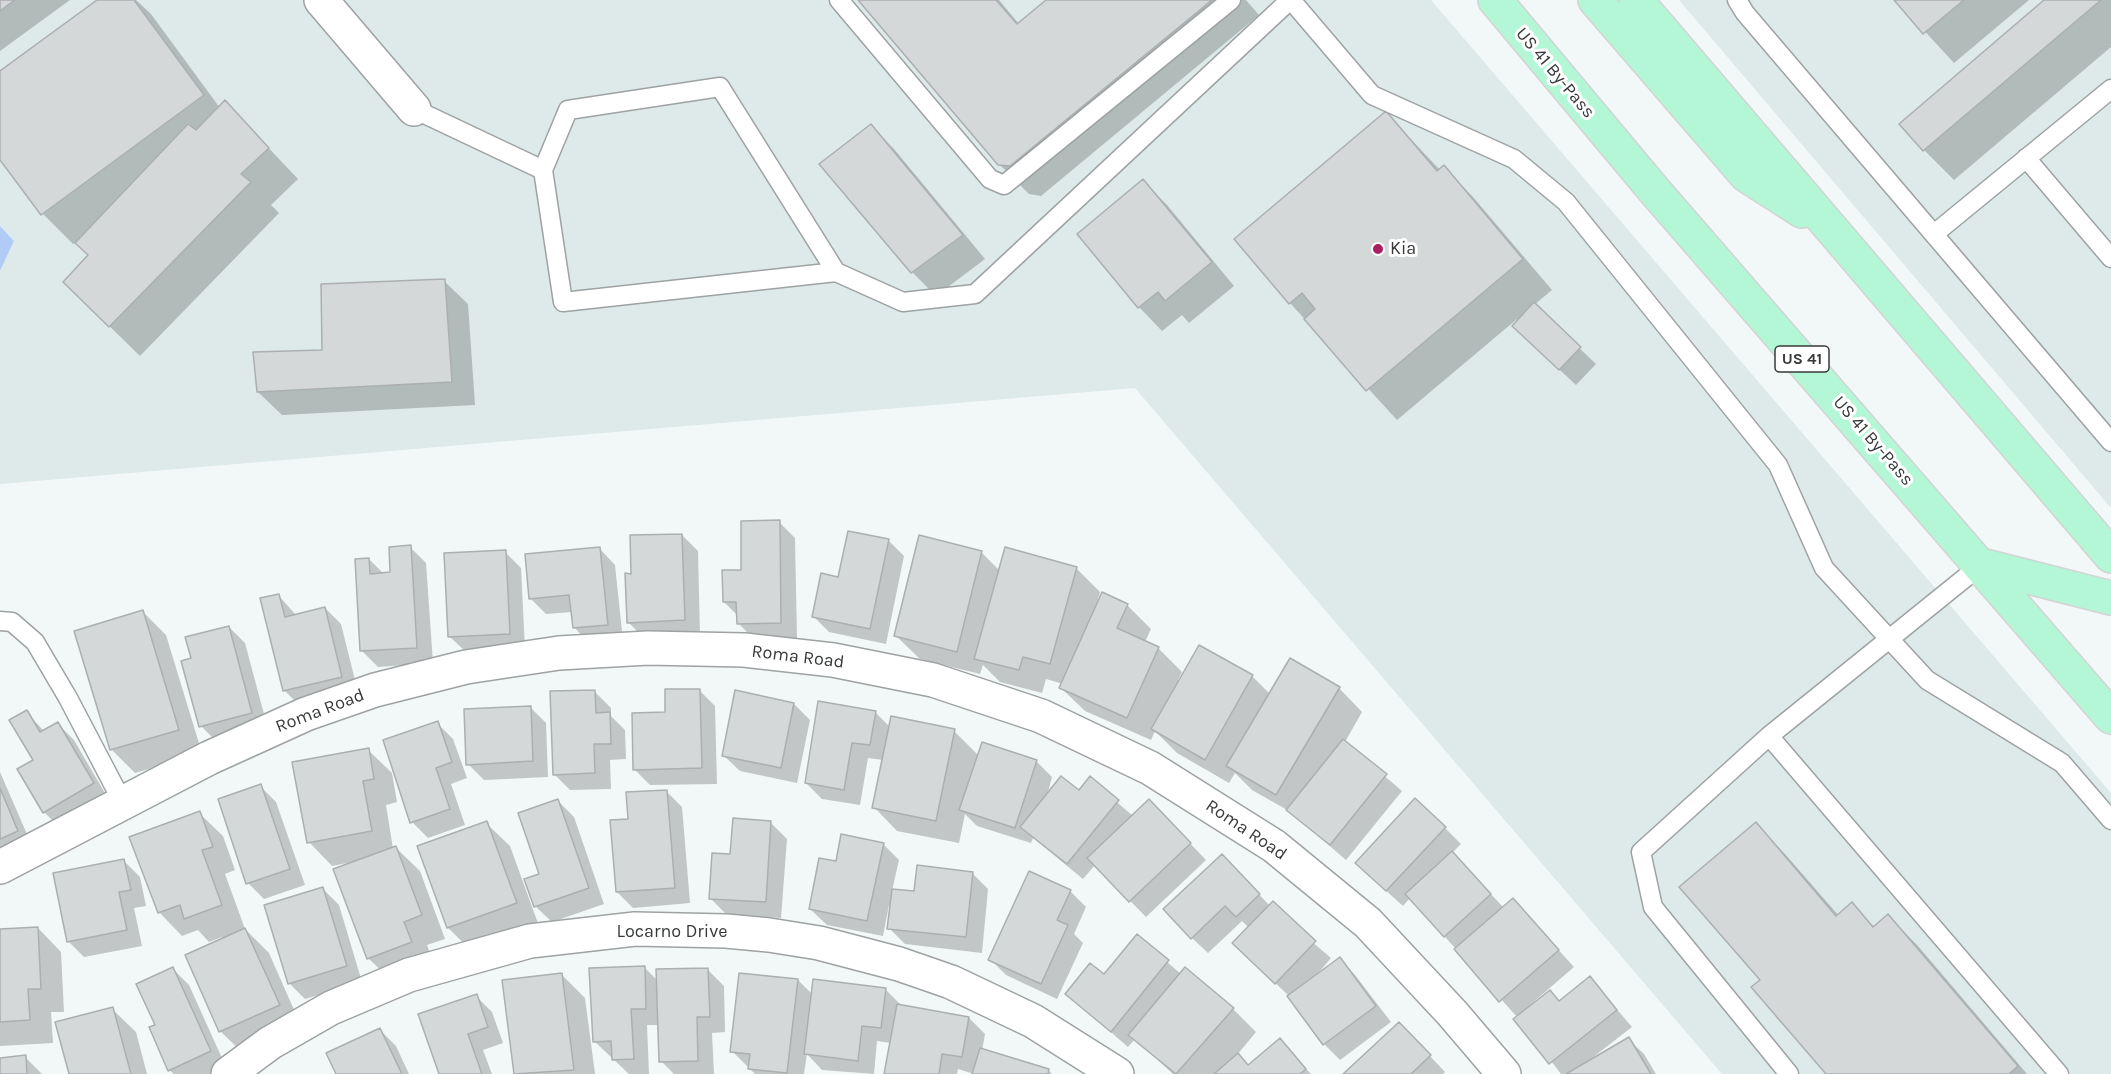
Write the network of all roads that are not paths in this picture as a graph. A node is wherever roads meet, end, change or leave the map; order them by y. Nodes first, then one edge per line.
1 (321, 0) edge
2 (839, 0) edge
3 (1231, 0) edge
4 (1290, 0) edge
5 (1495, 0) edge
6 (1595, 0) edge
7 (1636, 0) edge
8 (1737, 0) edge
9 (2111, 89) edge
10 (414, 109) joint
11 (2026, 158) junction
12 (543, 170) junction
13 (1832, 230) junction
14 (1934, 234) junction
15 (2111, 258) edge
16 (836, 273) junction
17 (2111, 442) edge
18 (2111, 556) edge
19 (1981, 565) junction
20 (2111, 598) edge
21 (0, 621) edge
22 (1887, 640) junction
23 (2111, 717) edge
24 (1769, 736) junction
25 (123, 803) junction
26 (2111, 820) edge
27 (0, 867) edge
28 (228, 1074) edge
29 (1117, 1074) edge
30 (1504, 1074) edge
31 (1789, 1074) edge
32 (2059, 1074) edge

1 - 10 street
2 - 3 lane
4 - 16 lane
4 - 22 lane
5 - 19 main road, US 41 By-Pass / US 41
6 - 13 main road
7 - 13 main road
8 - 14 lane
9 - 11 lane
10 - 12 lane
11 - 14 lane
11 - 15 lane
12 - 16 lane
12 - 16 lane
13 - 18 main road
14 - 17 lane
19 - 20 main road
19 - 22 lane
19 - 23 main road, US 41 By-Pass / US 41
21 - 25 lane
22 - 24 lane
22 - 26 lane
24 - 31 lane
24 - 32 lane
25 - 27 street, Roma Road
25 - 30 street, Roma Road
28 - 29 street, Locarno Drive

